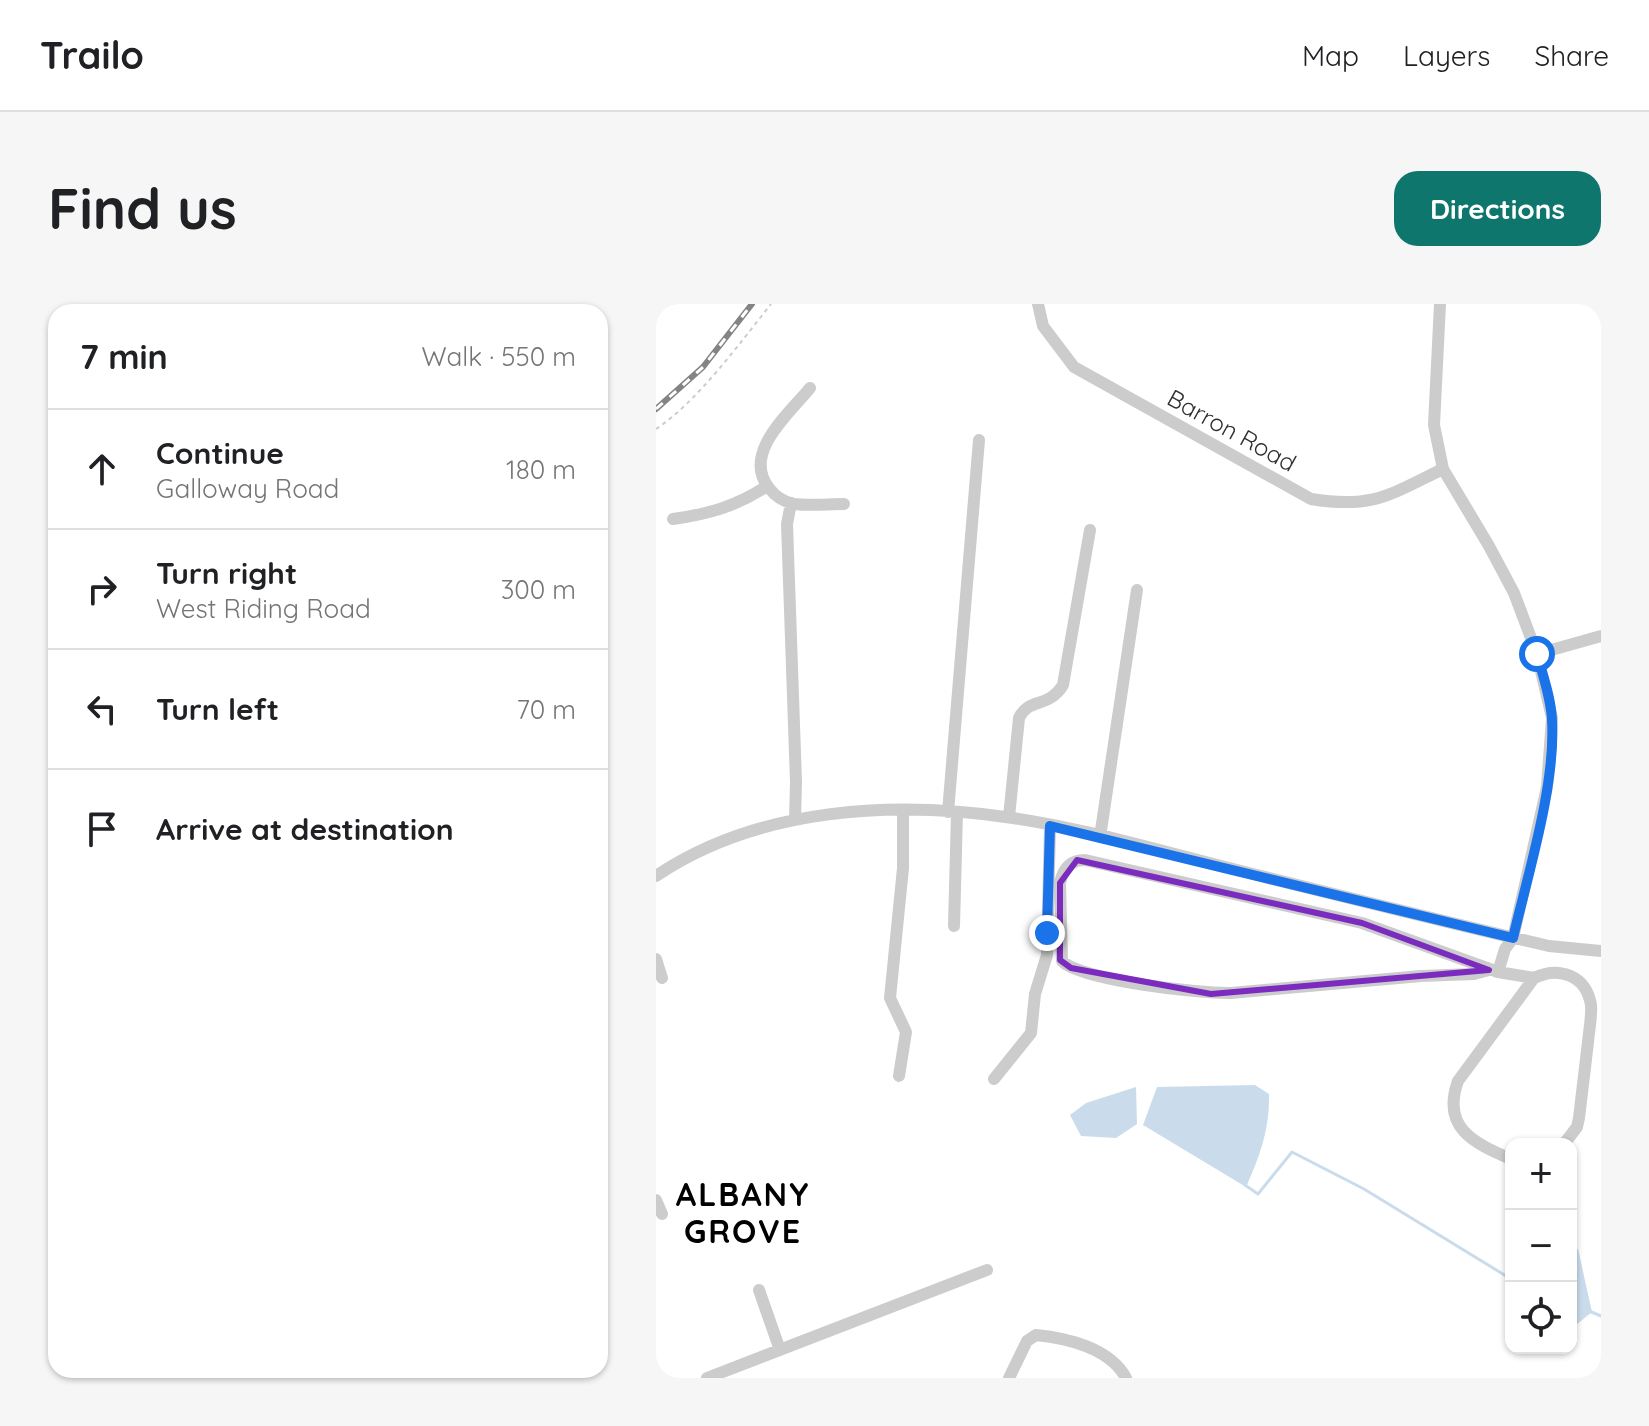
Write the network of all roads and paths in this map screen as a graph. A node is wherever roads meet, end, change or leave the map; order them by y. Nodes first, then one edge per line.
1 (771, 304) edge
2 (1038, 304) edge
3 (1440, 304) edge
4 (810, 388) dead end
5 (656, 429) edge
6 (979, 440) dead end
7 (1443, 469) junction
8 (767, 486) junction
9 (791, 503) junction
10 (844, 504) dead end
11 (673, 519) dead end
12 (1090, 530) dead end
13 (1137, 590) dead end
14 (1601, 636) edge
15 (1537, 654) junction
16 (903, 810) junction
17 (952, 812) junction
18 (1009, 817) junction
19 (795, 820) junction
20 (1050, 826) junction
21 (1100, 837) junction
22 (656, 876) edge
23 (954, 926) dead end
24 (1513, 938) junction
25 (1601, 951) edge
26 (656, 959) edge
27 (1493, 971) junction
28 (1513, 975) junction
29 (662, 978) dead end
30 (1534, 978) junction
31 (1517, 999) junction
32 (899, 1076) dead end
33 (994, 1079) dead end
34 (1569, 1138) edge
35 (1505, 1156) edge
36 (656, 1200) edge
37 (662, 1214) dead end
38 (987, 1270) dead end
39 (759, 1290) dead end
40 (780, 1350) junction
41 (707, 1378) edge
42 (1009, 1378) edge
43 (1126, 1378) edge

1 - 5 path
2 - 7 street, Barron Road
3 - 7 street
4 - 8 street
6 - 17 street
7 - 15 street
8 - 9 street
8 - 11 street
9 - 10 street
9 - 19 street
12 - 18 street
13 - 21 street
14 - 15 street
15 - 24 street
16 - 17 street
16 - 19 street
16 - 32 street
17 - 18 street
17 - 23 street
18 - 20 street
19 - 22 street
20 - 21 street
20 - 33 street
21 - 24 street
24 - 25 street
24 - 27 street
26 - 29 street
27 - 27 street
27 - 28 street
28 - 30 street
28 - 31 street
30 - 31 street
30 - 34 street
31 - 35 street
36 - 37 street
38 - 40 street
39 - 40 street
40 - 41 street
42 - 43 street

